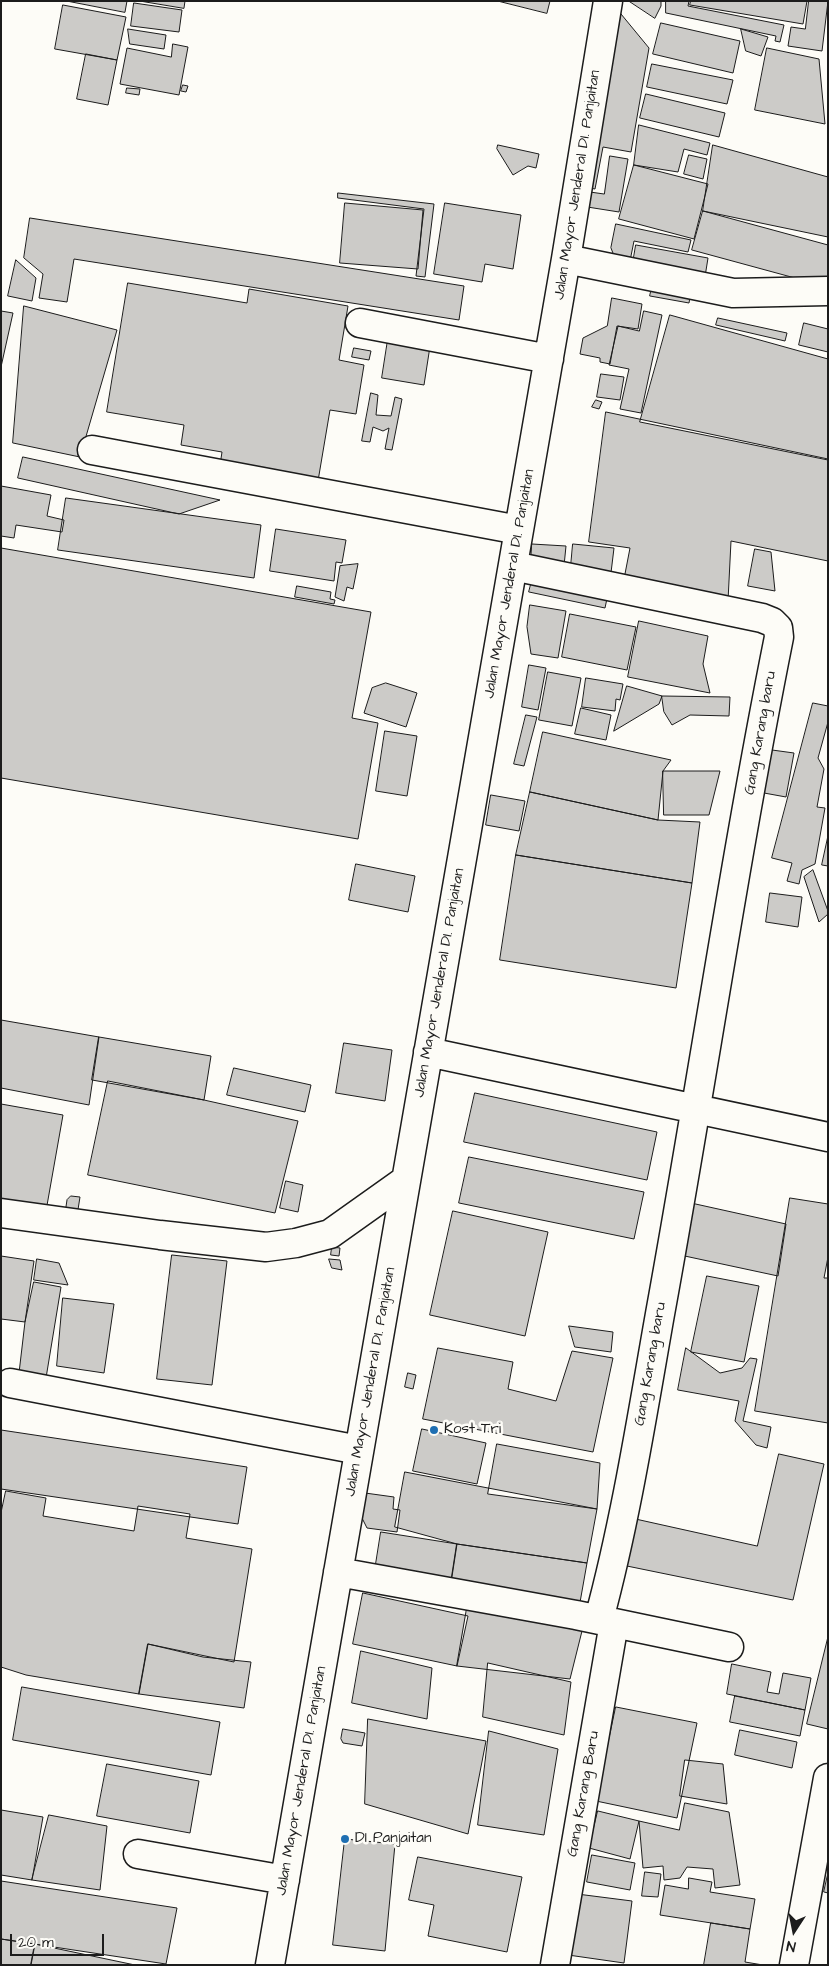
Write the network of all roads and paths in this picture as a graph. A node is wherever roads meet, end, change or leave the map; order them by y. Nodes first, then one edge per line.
1 (608, 1) edge
2 (566, 259) junction
3 (828, 291) edge
4 (360, 323) dead end
5 (549, 359) junction
6 (92, 450) dead end
7 (519, 530) junction
8 (513, 566) junction
9 (428, 1052) junction
10 (697, 1108) junction
11 (828, 1136) edge
12 (406, 1180) junction
13 (1, 1213) edge
14 (10, 1384) dead end
15 (359, 1450) junction
16 (338, 1572) junction
17 (606, 1621) junction
18 (729, 1647) dead end
19 (828, 1778) edge
20 (138, 1854) dead end
21 (285, 1880) junction
22 (270, 1965) edge
23 (555, 1965) edge
24 (794, 1965) edge

1 - 2 street, Jalan Mayor Jenderal DI. Panjaitan
2 - 3 street
2 - 5 street, Jalan Mayor Jenderal DI. Panjaitan
4 - 5 street
5 - 7 street, Jalan Mayor Jenderal DI. Panjaitan
6 - 7 street
7 - 8 street, Jalan Mayor Jenderal DI. Panjaitan
8 - 9 street, Jalan Mayor Jenderal DI. Panjaitan
8 - 10 street, Gang Karang baru
9 - 10 street
9 - 12 street, Jalan Mayor Jenderal DI. Panjaitan
10 - 11 street
10 - 17 street, Gang Karang baru
12 - 13 street
12 - 15 street, Jalan Mayor Jenderal DI. Panjaitan
14 - 15 street
15 - 16 street, Jalan Mayor Jenderal DI. Panjaitan
16 - 17 street
16 - 21 street, Jalan Mayor Jenderal DI. Panjaitan
17 - 18 street
17 - 23 street, Gang Karang Baru
19 - 24 street
20 - 21 street
21 - 22 street, Jalan Mayor Jenderal DI. Panjaitan

